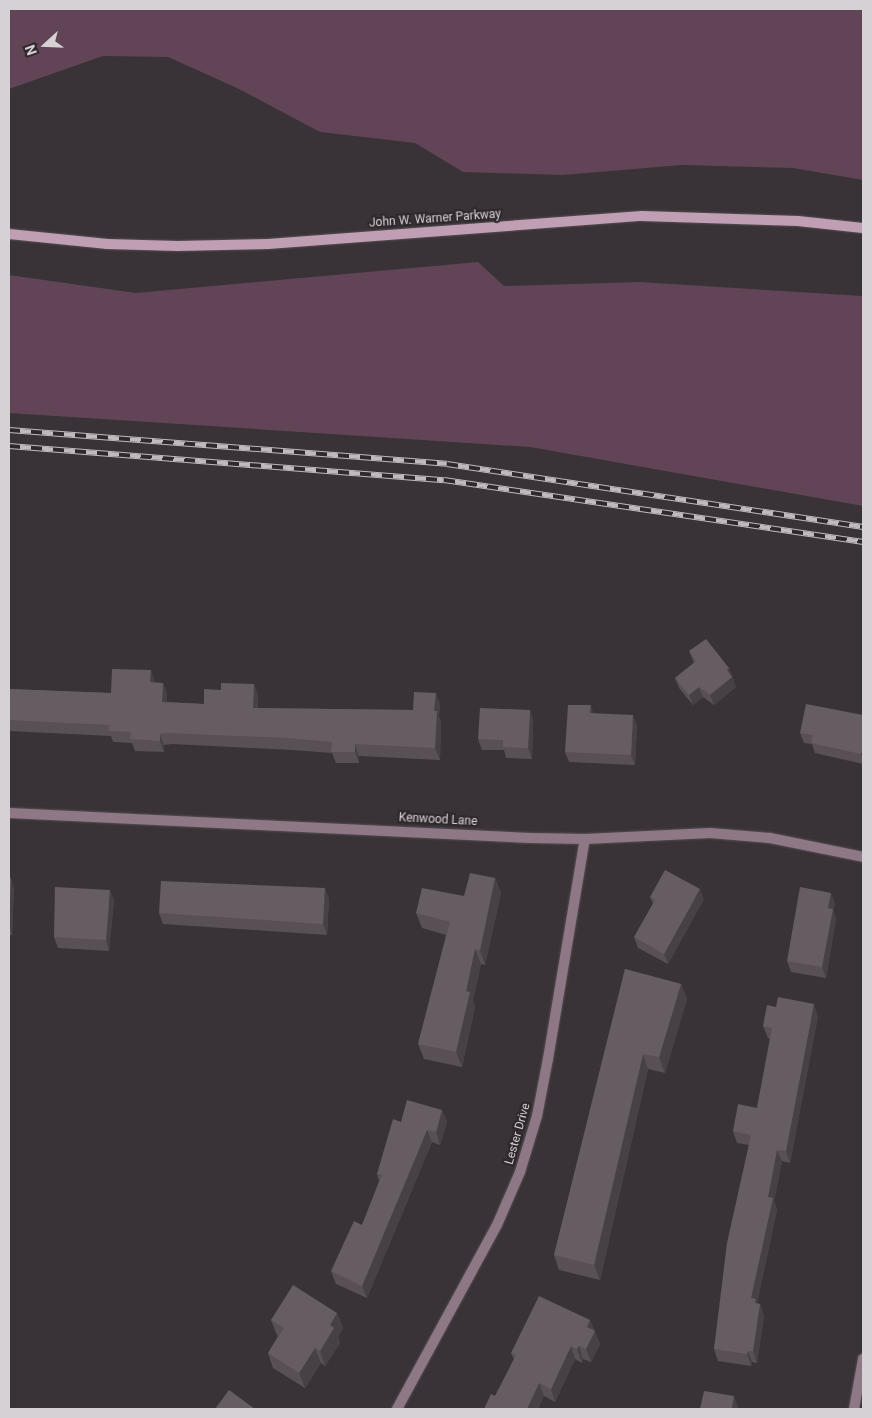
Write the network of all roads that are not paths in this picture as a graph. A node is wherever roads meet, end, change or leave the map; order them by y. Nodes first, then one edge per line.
1 (863, 228) edge
2 (9, 234) edge
3 (9, 813) edge
4 (585, 839) junction
5 (863, 857) edge
6 (863, 1359) edge
7 (396, 1409) edge
8 (854, 1409) edge

1 - 2 main road, John W. Warner Parkway
3 - 4 street, Kenwood Lane
4 - 5 street, Kenwood Lane
4 - 7 street, Lester Drive
6 - 8 street

